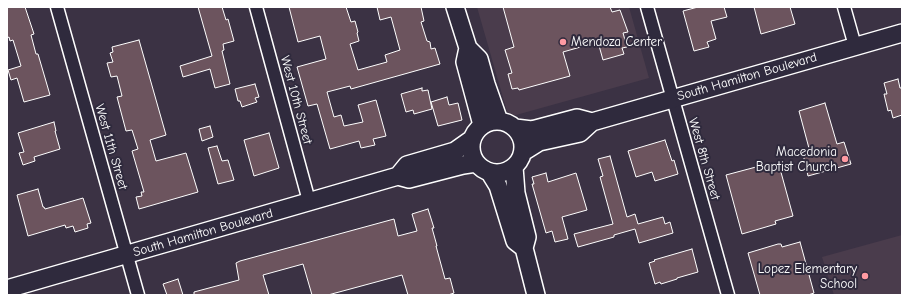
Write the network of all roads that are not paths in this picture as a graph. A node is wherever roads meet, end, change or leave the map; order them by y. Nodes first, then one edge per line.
1 (57, 7) edge
2 (256, 7) edge
3 (455, 7) edge
4 (646, 7) edge
5 (844, 7) edge
6 (902, 32) edge
7 (855, 46) junction
8 (468, 48) junction
9 (672, 100) junction
10 (499, 121) junction
11 (592, 122) junction
12 (482, 125) junction
13 (515, 128) junction
14 (472, 139) junction
15 (523, 152) junction
16 (514, 167) junction
17 (483, 168) junction
18 (398, 176) junction
19 (309, 201) junction
20 (524, 248) junction
21 (126, 255) junction
22 (7, 288) edge
23 (138, 295) edge
24 (536, 295) edge
25 (728, 295) edge

1 - 21 street, West 11th Street
2 - 19 street, West 10th Street
3 - 8 street
4 - 9 street, West 8th Street
5 - 7 street
6 - 7 street, South Hamilton Boulevard
7 - 9 street, South Hamilton Boulevard
8 - 10 street
8 - 12 street
9 - 11 street, South Hamilton Boulevard
9 - 25 street, West 8th Street
10 - 12 street
10 - 13 street
11 - 13 street, South Hamilton Boulevard
11 - 15 street, South Hamilton Boulevard
12 - 14 street
13 - 15 street
14 - 17 street
14 - 18 street, South Hamilton Boulevard
15 - 16 street
16 - 17 street
16 - 20 street
17 - 18 street, South Hamilton Boulevard
17 - 20 street
18 - 19 street, South Hamilton Boulevard
19 - 21 street, South Hamilton Boulevard
20 - 24 street
21 - 22 street, South Hamilton Boulevard
21 - 23 street, West 11th Street

